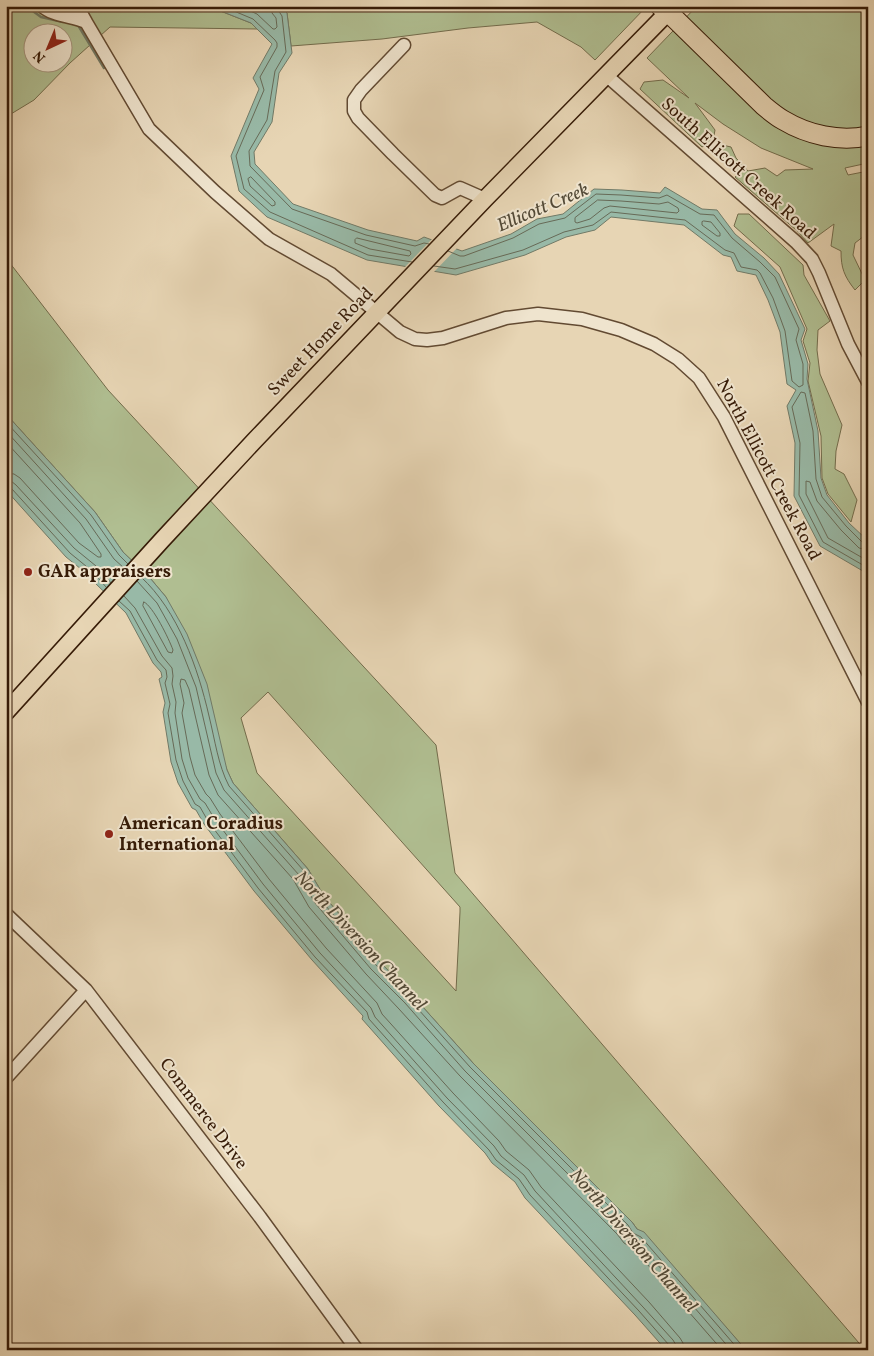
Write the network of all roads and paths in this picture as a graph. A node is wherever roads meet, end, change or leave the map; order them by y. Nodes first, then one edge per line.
1 (42, 6) edge
2 (77, 6) edge
3 (670, 8) edge
4 (86, 22) junction
5 (404, 45) dead end
6 (606, 75) junction
7 (868, 122) edge
8 (868, 136) edge
9 (485, 200) junction
10 (376, 312) junction
11 (868, 382) edge
12 (868, 702) edge
13 (6, 712) edge
14 (6, 914) edge
15 (86, 990) junction
16 (6, 1078) edge
17 (357, 1350) edge

1 - 4 street
2 - 4 street, North Ellicott Creek Road
3 - 6 main road, Sweet Home Road
3 - 7 highway
3 - 8 highway
4 - 10 street, North Ellicott Creek Road
5 - 9 street
6 - 9 main road, Sweet Home Road
6 - 11 street, South Ellicott Creek Road
9 - 10 main road, Sweet Home Road
10 - 12 street, North Ellicott Creek Road
10 - 13 main road, Sweet Home Road
14 - 15 street, Commerce Drive
15 - 16 street
15 - 17 street, Commerce Drive

